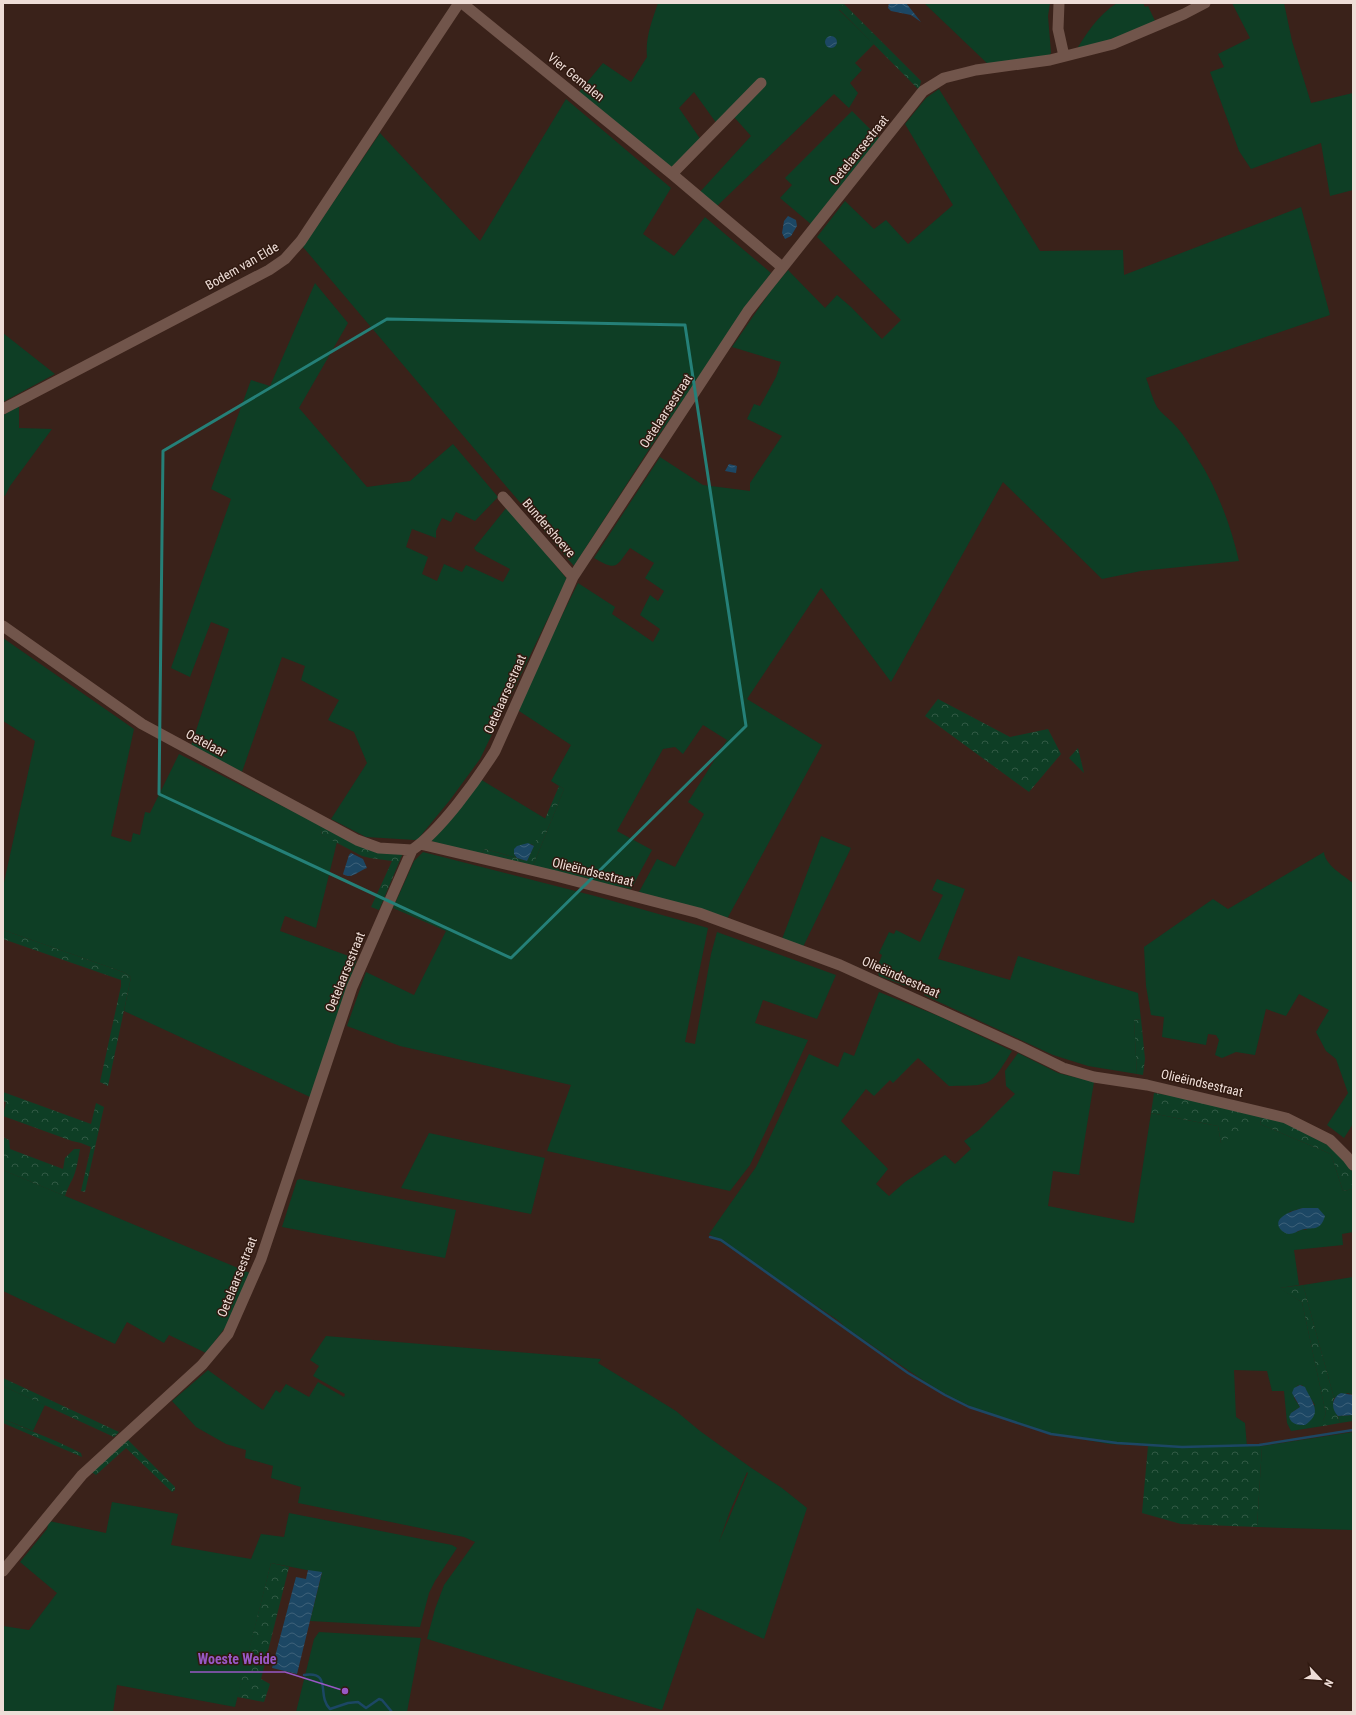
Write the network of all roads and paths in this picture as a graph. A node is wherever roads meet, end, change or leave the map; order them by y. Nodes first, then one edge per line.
1 (458, 3) edge
2 (462, 3) edge
3 (1059, 3) edge
4 (1205, 3) edge
5 (1064, 56) junction
6 (761, 83) dead end
7 (672, 174) junction
8 (782, 267) junction
9 (3, 409) edge
10 (504, 497) dead end
11 (573, 577) junction
12 (3, 626) edge
13 (416, 847) junction
14 (1353, 1165) edge
15 (3, 1571) edge

1 - 9 street, Bodem van Elde
2 - 7 street, Vier Gemalen
3 - 5 street
4 - 5 street, Oetelaarsestraat
5 - 8 street, Oetelaarsestraat
6 - 7 street
7 - 8 street, Vier Gemalen
8 - 11 street, Oetelaarsestraat
10 - 11 street, Bundershoeve
11 - 13 street, Oetelaarsestraat
12 - 13 street, Oetelaar
13 - 14 street, Olieëindsestraat
13 - 15 street, Oetelaarsestraat

